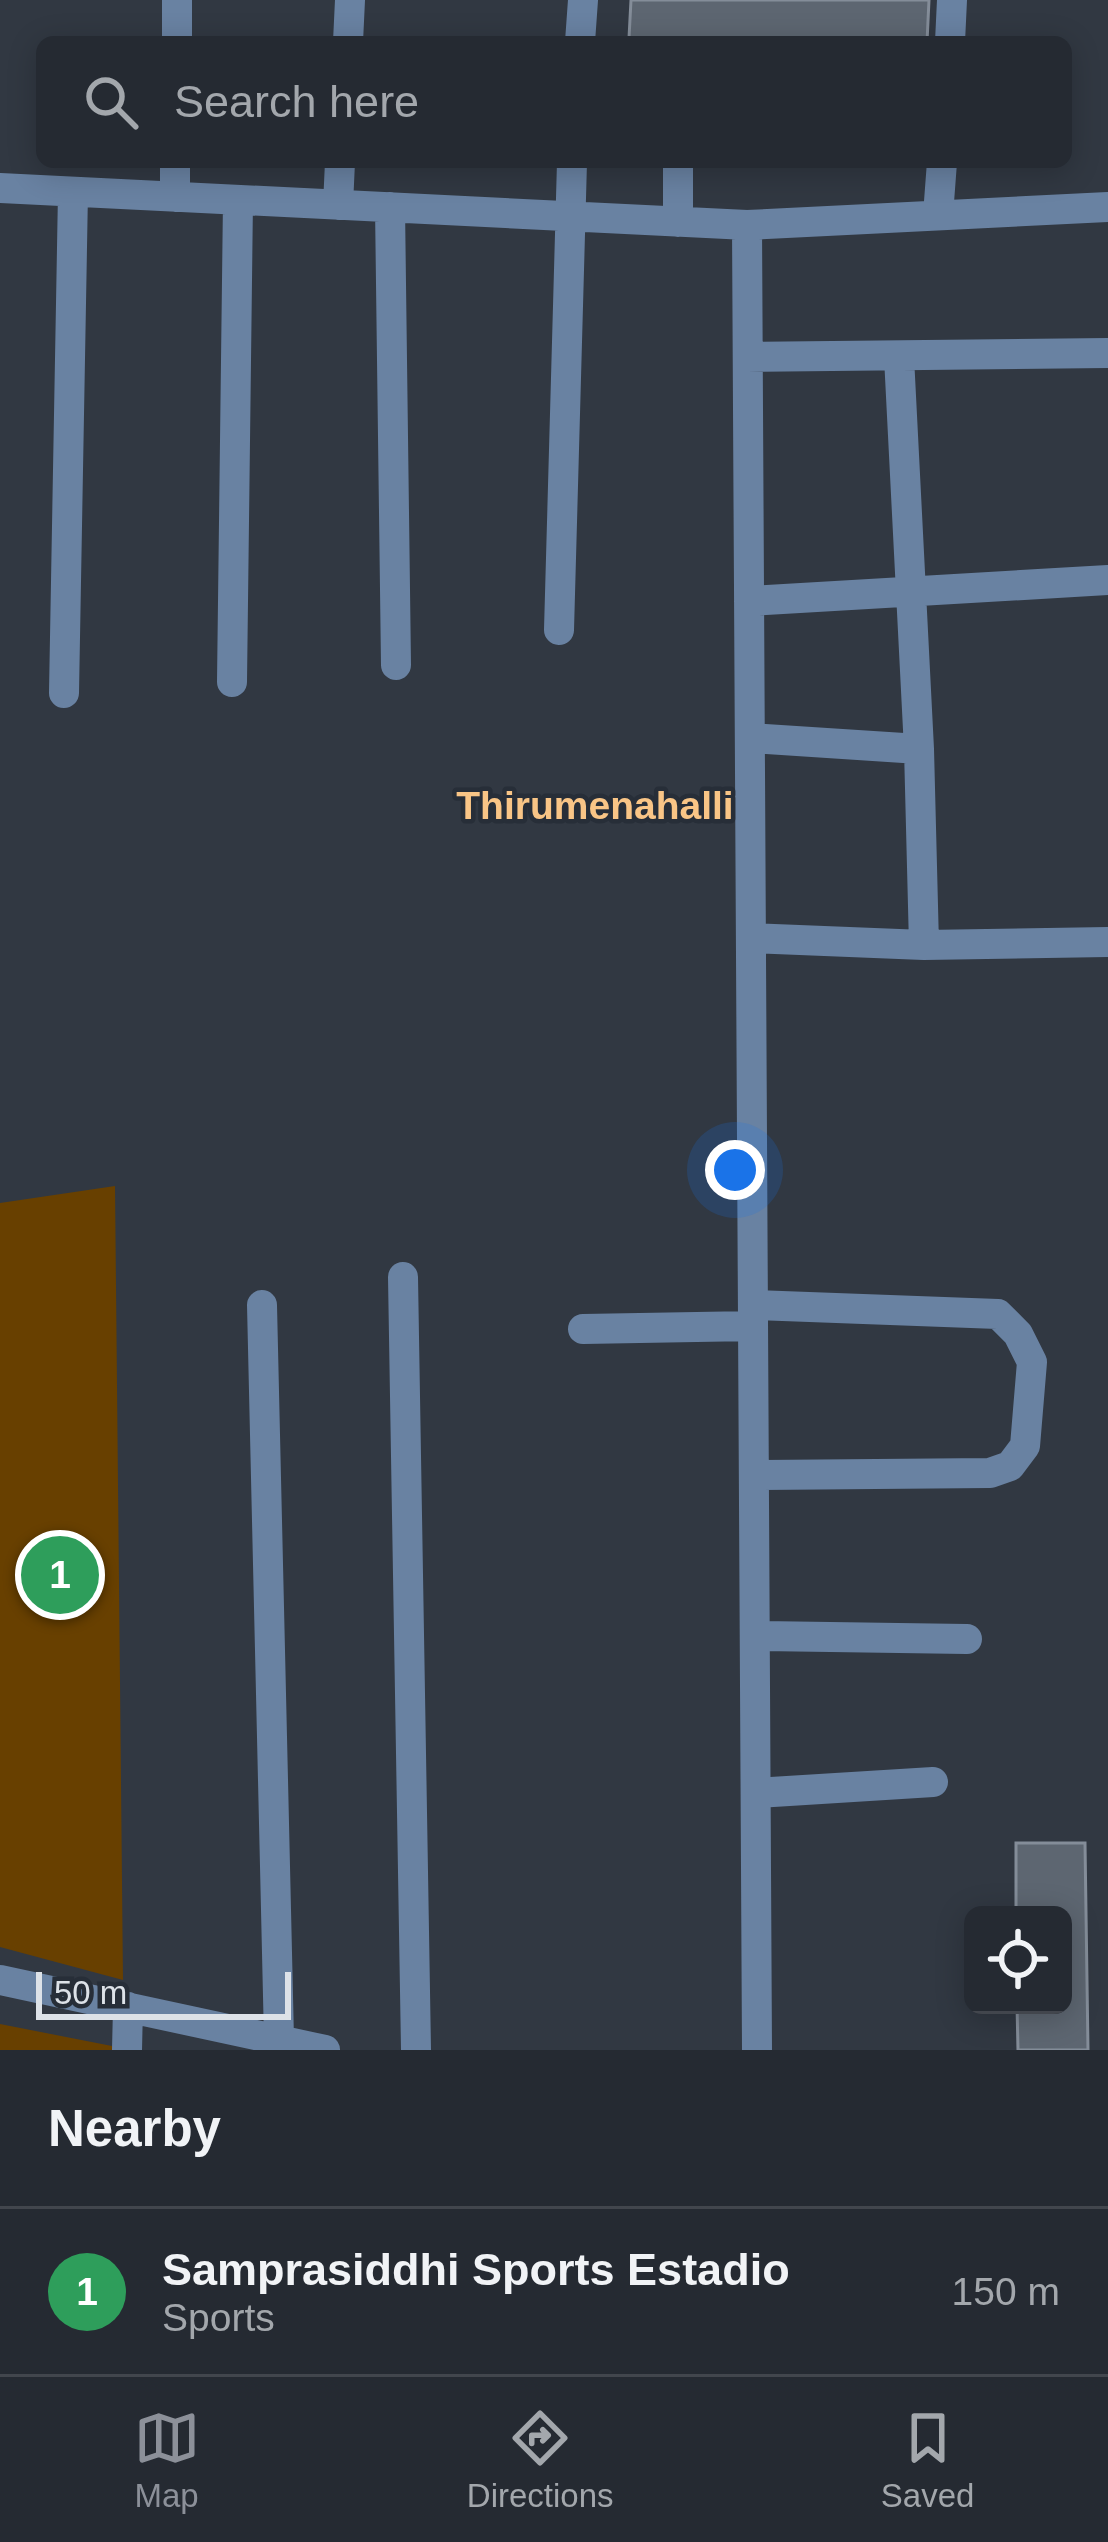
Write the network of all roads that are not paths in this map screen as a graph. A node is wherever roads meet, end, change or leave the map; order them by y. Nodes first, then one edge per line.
1 (177, 0) edge
2 (350, 0) edge
3 (583, 0) edge
4 (952, 0) edge
5 (177, 36) edge
6 (348, 36) edge
7 (580, 36) edge
8 (950, 36) edge
9 (175, 168) edge
10 (340, 168) edge
11 (572, 168) edge
12 (678, 168) edge
13 (942, 168) edge
14 (0, 188) edge
15 (73, 192) junction
16 (175, 197) junction
17 (238, 200) junction
18 (338, 205) junction
19 (390, 207) junction
20 (1108, 207) edge
21 (938, 215) junction
22 (568, 216) junction
23 (678, 221) junction
24 (747, 225) junction
25 (1108, 353) edge
26 (748, 357) junction
27 (899, 357) junction
28 (1108, 580) edge
29 (910, 591) junction
30 (749, 601) junction
31 (559, 630) dead end
32 (396, 665) dead end
33 (232, 682) dead end
34 (64, 693) dead end
35 (750, 738) junction
36 (919, 749) junction
37 (751, 938) junction
38 (1108, 942) edge
39 (924, 944) junction
40 (403, 1277) dead end
41 (262, 1305) dead end
42 (753, 1316) junction
43 (583, 1329) dead end
44 (754, 1475) junction
45 (755, 1636) junction
46 (967, 1639) dead end
47 (933, 1782) dead end
48 (756, 1793) junction
49 (0, 1980) edge
50 (128, 2007) junction
51 (288, 2044) edge
52 (128, 2050) edge
53 (326, 2050) edge
54 (416, 2050) edge
55 (757, 2050) edge

1 - 5 street
2 - 6 street
3 - 7 street
4 - 8 street
9 - 16 street
10 - 18 street
11 - 22 street
12 - 23 street
13 - 21 street
14 - 15 street
15 - 16 street
15 - 34 street
16 - 17 street
17 - 18 street
17 - 33 street
18 - 19 street
19 - 22 street
19 - 32 street
20 - 21 street
21 - 24 street
22 - 23 street
22 - 31 street
23 - 24 street
24 - 26 street
25 - 27 street
26 - 27 street
26 - 30 street
27 - 29 street
28 - 29 street
29 - 30 street
29 - 36 street
30 - 35 street
35 - 36 street
35 - 37 street
36 - 39 street
37 - 39 street
37 - 42 street
38 - 39 street
40 - 54 street
41 - 51 street
42 - 43 street
42 - 44 street
42 - 44 street
44 - 45 street
45 - 46 street
45 - 48 street
47 - 48 street
48 - 55 street
49 - 50 street
50 - 51 street
50 - 52 street
51 - 53 street

